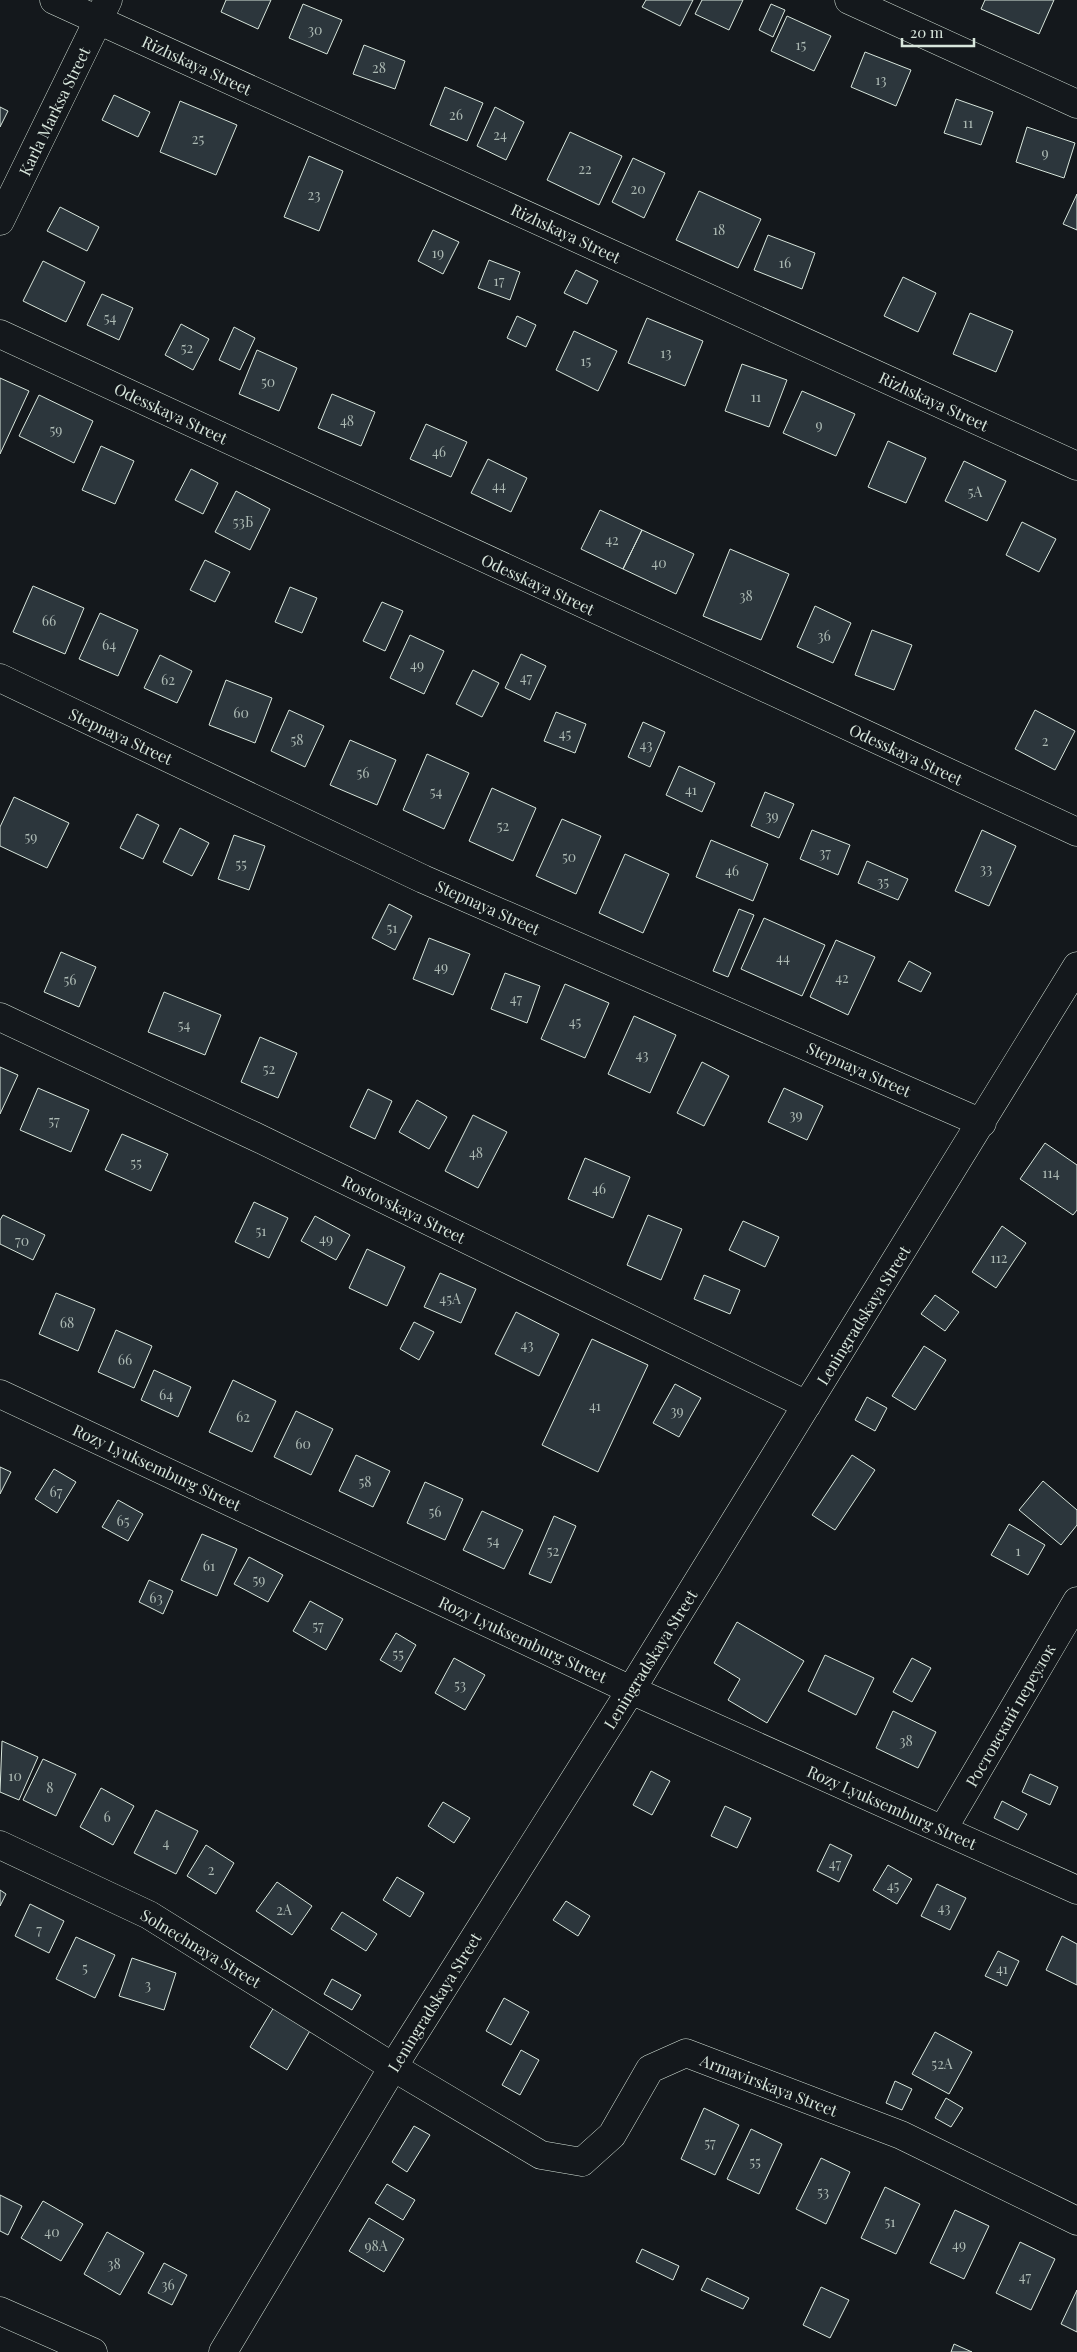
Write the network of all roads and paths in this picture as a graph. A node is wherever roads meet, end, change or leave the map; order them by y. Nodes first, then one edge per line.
1 (54, 0) edge
2 (850, 0) edge
3 (103, 10) edge
4 (1077, 104) edge
5 (0, 221) edge
6 (0, 334) edge
7 (1077, 466) edge
8 (0, 678) edge
9 (1077, 832) edge
10 (1077, 966) edge
11 (0, 1016) edge
12 (982, 1123) junction
13 (0, 1394) edge
14 (807, 1405) junction
15 (1077, 1601) edge
16 (632, 1690) junction
17 (943, 1829) junction
18 (0, 1845) edge
19 (1077, 1890) edge
20 (393, 2067) junction
21 (1077, 2221) edge
22 (0, 2311) edge
23 (92, 2352) edge
24 (223, 2352) edge

1 - 3 street, Rizhskaya Street
2 - 4 street
3 - 5 street, Karla Marksa Street
3 - 7 street, Rizhskaya Street
6 - 9 street, Odesskaya Street
8 - 12 street, Stepnaya Street
10 - 12 street, Leningradskaya Street
11 - 14 street, Rostovskaya Street
12 - 14 street, Leningradskaya Street
13 - 16 street, Rozy Lyuksemburg Street
14 - 16 street, Leningradskaya Street
15 - 17 street, Ростовский переулок
16 - 17 street, Rozy Lyuksemburg Street
16 - 20 street, Leningradskaya Street
17 - 19 street, Rozy Lyuksemburg Street
18 - 20 street, Solnechnaya Street
20 - 21 street, Armavirskaya Street
20 - 24 street, Leningradskaya Street
22 - 23 street

